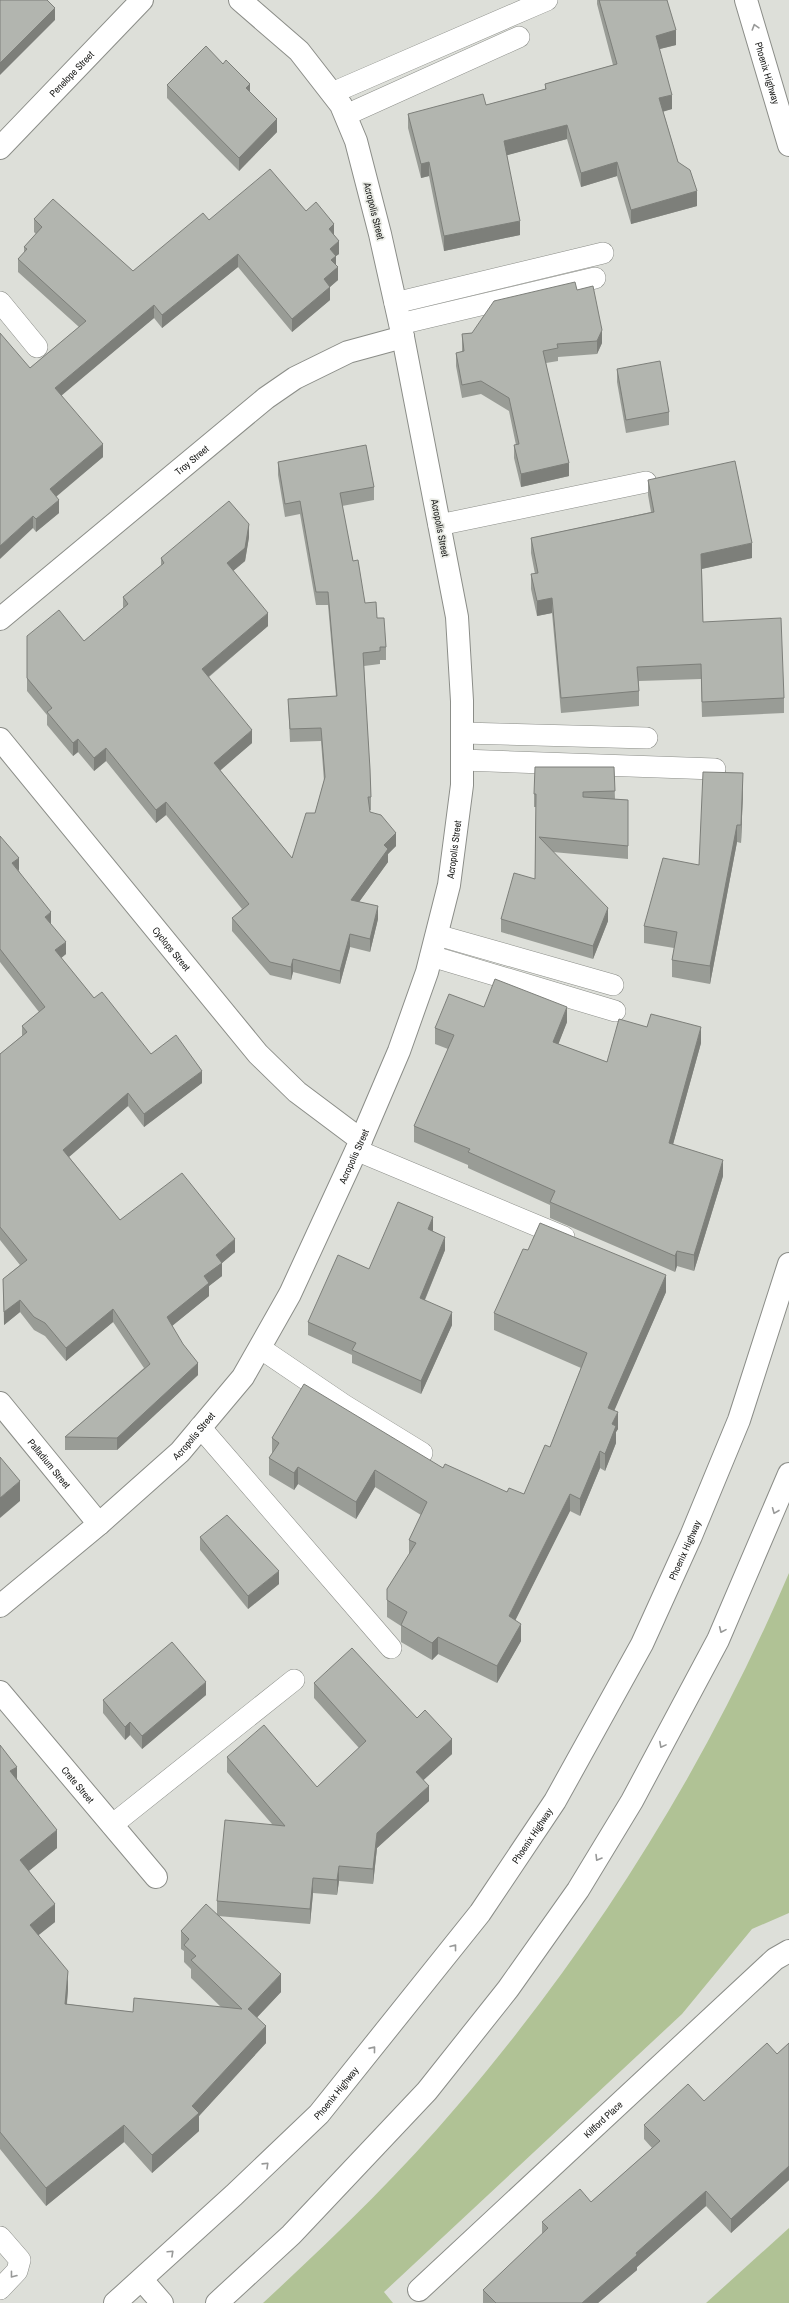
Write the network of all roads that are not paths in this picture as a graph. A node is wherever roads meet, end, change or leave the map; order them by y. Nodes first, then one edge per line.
1 (142, 0) edge
2 (240, 0) edge
3 (548, 0) edge
4 (746, 0) edge
5 (518, 37) dead end
6 (332, 93) junction
7 (346, 115) junction
8 (789, 145) edge
9 (0, 148) edge
10 (603, 252) dead end
11 (595, 278) dead end
12 (0, 302) edge
13 (395, 303) junction
14 (402, 331) junction
15 (37, 347) dead end
16 (646, 482) dead end
17 (439, 525) junction
18 (0, 619) edge
19 (462, 733) junction
20 (647, 738) dead end
21 (0, 739) edge
22 (462, 760) junction
23 (715, 769) dead end
24 (437, 935) junction
25 (431, 956) junction
26 (613, 985) dead end
27 (615, 1011) dead end
28 (359, 1145) junction
29 (580, 1243) edge
30 (789, 1264) edge
31 (260, 1348) junction
32 (0, 1403) edge
33 (200, 1427) junction
34 (422, 1453) edge
35 (789, 1474) edge
36 (99, 1524) junction
37 (0, 1606) edge
38 (391, 1648) dead end
39 (294, 1680) dead end
40 (0, 1692) edge
41 (112, 1825) junction
42 (156, 1877) dead end
43 (789, 1951) edge
44 (0, 2237) edge
45 (142, 2280) junction
46 (0, 2289) edge
47 (418, 2290) dead end
48 (115, 2303) edge
49 (162, 2303) edge
50 (217, 2303) edge

1 - 9 street, Penelope Street
2 - 6 street, Acropolis Street
3 - 6 lane
8 -> 4 street, Phoenix Highway
5 - 7 lane
6 - 7 street, Acropolis Street
7 - 13 street, Acropolis Street
10 - 13 lane
11 - 14 lane
12 - 15 lane
13 - 14 street, Acropolis Street
14 - 17 street, Acropolis Street
14 - 18 street, Troy Street
16 - 17 lane
17 - 19 street, Acropolis Street
19 - 20 lane
19 - 22 street, Acropolis Street
21 - 28 street, Cyclops Street
22 - 23 lane
22 - 24 street, Acropolis Street
24 - 25 street, Acropolis Street
24 - 26 lane
25 - 27 lane
25 - 28 street, Acropolis Street
28 - 29 lane
28 - 31 street, Acropolis Street
45 -> 30 street, Phoenix Highway
31 - 33 street, Acropolis Street
31 - 34 lane
32 - 36 street, Palladium Street
33 - 36 street, Acropolis Street
33 - 38 lane
35 -> 50 street
36 - 37 street, Acropolis Street
39 - 41 lane
40 - 41 street, Crete Street
41 - 42 street, Crete Street
43 - 47 street, Kiltford Place
44 -> 46 lane
45 - 48 street, Phoenix Highway
45 - 49 street

